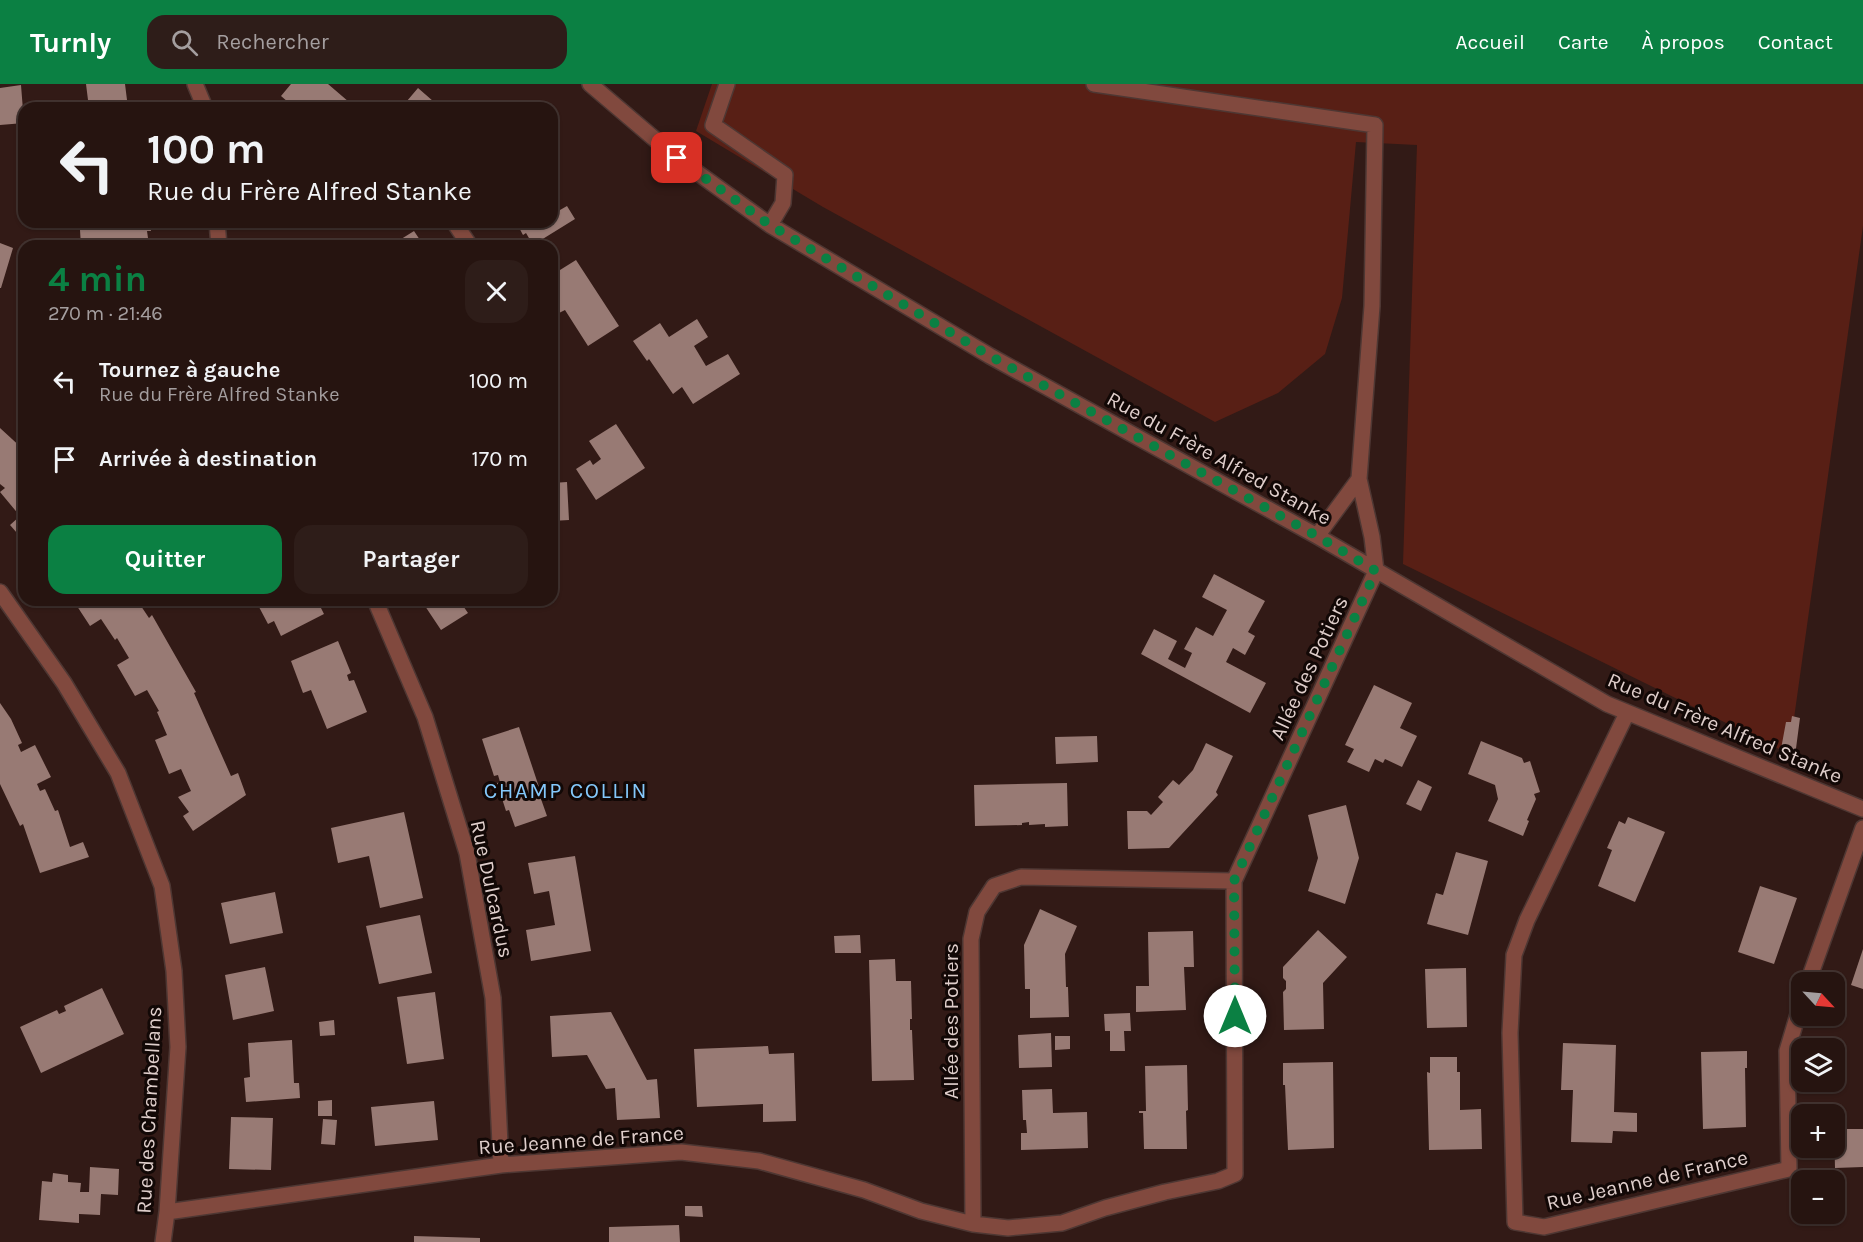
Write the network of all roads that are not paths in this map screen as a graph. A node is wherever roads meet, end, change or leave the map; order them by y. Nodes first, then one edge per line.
1 (195, 84) edge
2 (590, 84) edge
3 (728, 84) edge
4 (1094, 84) edge
5 (202, 102) edge
6 (770, 225) junction
7 (1359, 479) junction
8 (1317, 536) junction
9 (1376, 571) junction
10 (0, 592) edge
11 (378, 606) edge
12 (1627, 713) junction
13 (1863, 809) edge
14 (1863, 828) edge
15 (1234, 881) junction
16 (1812, 972) edge
17 (1794, 1026) edge
18 (501, 1165) junction
19 (1235, 1174) joint
20 (167, 1212) junction
21 (973, 1224) junction
22 (163, 1242) edge

1 - 5 street
2 - 6 street, Rue du Frère Alfred Stanke
3 - 6 street
4 - 7 street
6 - 8 street, Rue du Frère Alfred Stanke
7 - 8 street
7 - 9 street
8 - 9 street, Rue du Frère Alfred Stanke
9 - 12 street, Rue du Frère Alfred Stanke
9 - 15 street, Allée des Potiers
10 - 20 street, Rue des Chambellans
11 - 18 street, Rue Dulcardus
12 - 13 street, Rue du Frère Alfred Stanke
12 - 17 street, Rue Jeanne de France
14 - 16 street
15 - 19 street, Allée des Potiers
15 - 21 street, Allée des Potiers
18 - 20 street, Rue Jeanne de France
18 - 21 street, Rue Jeanne de France
19 - 21 street, Rue Jeanne de France
20 - 22 street, Rue des Chambellans

